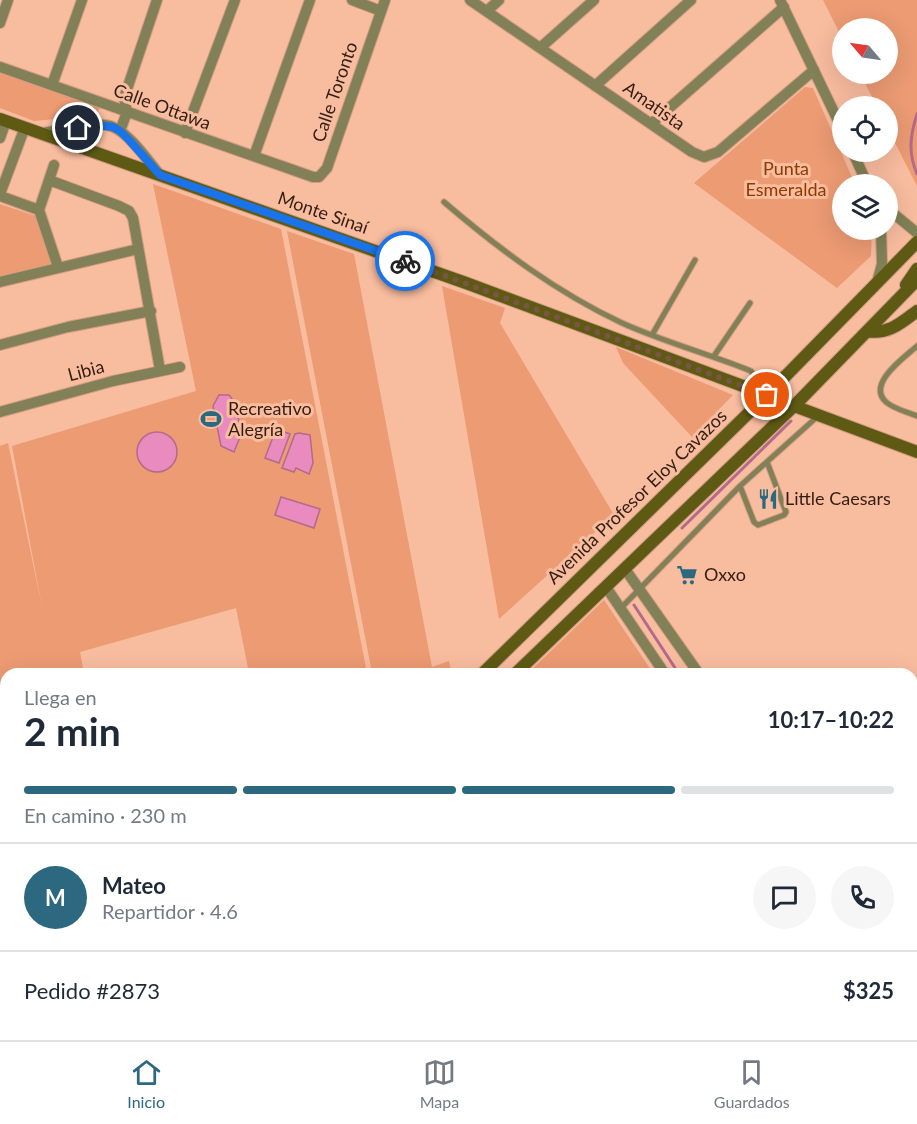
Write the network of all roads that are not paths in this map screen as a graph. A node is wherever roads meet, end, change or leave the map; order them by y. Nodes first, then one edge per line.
1 (8, 0) edge
2 (82, 0) edge
3 (158, 0) edge
4 (235, 0) edge
5 (310, 0) edge
6 (352, 0) edge
7 (470, 0) edge
8 (499, 0) edge
9 (594, 0) edge
10 (691, 0) edge
11 (782, 4) edge
12 (383, 5) edge
13 (487, 11) junction
14 (0, 23) edge
15 (540, 48) junction
16 (0, 67) edge
17 (814, 70) junction
18 (52, 85) junction
19 (595, 86) junction
20 (124, 98) junction
21 (112, 106) junction
22 (832, 108) edge
23 (127, 112) junction
24 (3, 120) edge
25 (651, 124) junction
26 (105, 125) junction
27 (25, 127) junction
28 (120, 131) junction
29 (43, 133) junction
30 (185, 133) junction
31 (0, 138) edge
32 (254, 156) junction
33 (54, 165) dead end
34 (160, 175) junction
35 (313, 177) joint
36 (49, 180) junction
37 (0, 195) edge
38 (444, 202) dead end
39 (39, 210) junction
40 (898, 217) edge
41 (917, 233) edge
42 (881, 240) edge
43 (917, 242) edge
44 (138, 249) junction
45 (695, 261) dead end
46 (58, 267) junction
47 (917, 269) edge
48 (917, 280) edge
49 (0, 282) edge
50 (877, 282) junction
51 (902, 295) junction
52 (750, 303) dead end
53 (151, 311) junction
54 (917, 311) edge
55 (867, 331) junction
56 (652, 335) junction
57 (0, 345) edge
58 (917, 346) edge
59 (714, 356) junction
60 (180, 367) dead end
61 (160, 370) junction
62 (761, 393) junction
63 (794, 406) junction
64 (0, 412) edge
65 (819, 415) junction
66 (917, 416) edge
67 (917, 452) edge
68 (766, 462) junction
69 (740, 486) junction
70 (625, 569) junction
71 (606, 587) junction
72 (639, 589) junction
73 (621, 608) junction
74 (488, 668) edge
75 (521, 668) edge
76 (661, 668) edge
77 (695, 668) edge

1 - 14 street
2 - 18 street
3 - 20 street
4 - 30 street
5 - 32 street
6 - 12 street
7 - 13 street, Amatista
8 - 13 street
9 - 15 street
10 - 19 street
11 - 17 street
11 - 25 street
12 - 35 street, Calle Toronto
13 - 15 street, Amatista
15 - 19 street, Amatista
16 - 18 street, Calle Ottawa
17 - 22 street
17 - 25 street, Amatista
18 - 21 street, Calle Ottawa
19 - 25 street, Amatista
20 - 21 street
20 - 23 street
21 - 23 street, Calle Ottawa
21 - 26 street
23 - 28 street
23 - 30 street, Calle Ottawa
24 - 27 main road, Monte Sinaí
24 - 31 street
26 - 28 street
26 - 29 street
27 - 29 main road, Monte Sinaí
27 - 37 street
28 - 34 street
29 - 34 main road, Monte Sinaí
30 - 32 street, Calle Ottawa
32 - 35 street, Calle Ottawa
33 - 36 street
34 - 62 main road, Monte Sinaí
36 - 39 street
36 - 44 street
37 - 39 street
38 - 56 lane
39 - 46 street
40 - 41 street
42 - 50 street
43 - 50 main road, Avenida Profesor Eloy Cavazos
44 - 46 street
44 - 53 street
45 - 56 lane
46 - 49 street
47 - 51 main road
48 - 51 main road
50 - 62 main road, Avenida Profesor Eloy Cavazos
51 - 55 main road
52 - 59 lane
53 - 57 street
53 - 61 street
54 - 55 main road
55 - 63 main road
56 - 59 lane
58 - 66 lane
59 - 62 lane
60 - 61 street, Libia
61 - 64 street, Libia
62 - 74 main road, Avenida Profesor Eloy Cavazos
63 - 65 main road
63 - 70 main road
65 - 67 main road
65 - 68 lane
68 - 69 lane
68 - 69 lane
69 - 72 lane
70 - 71 main road
70 - 72 street
71 - 73 street
71 - 75 main road
72 - 73 lane
72 - 77 street
73 - 76 street

